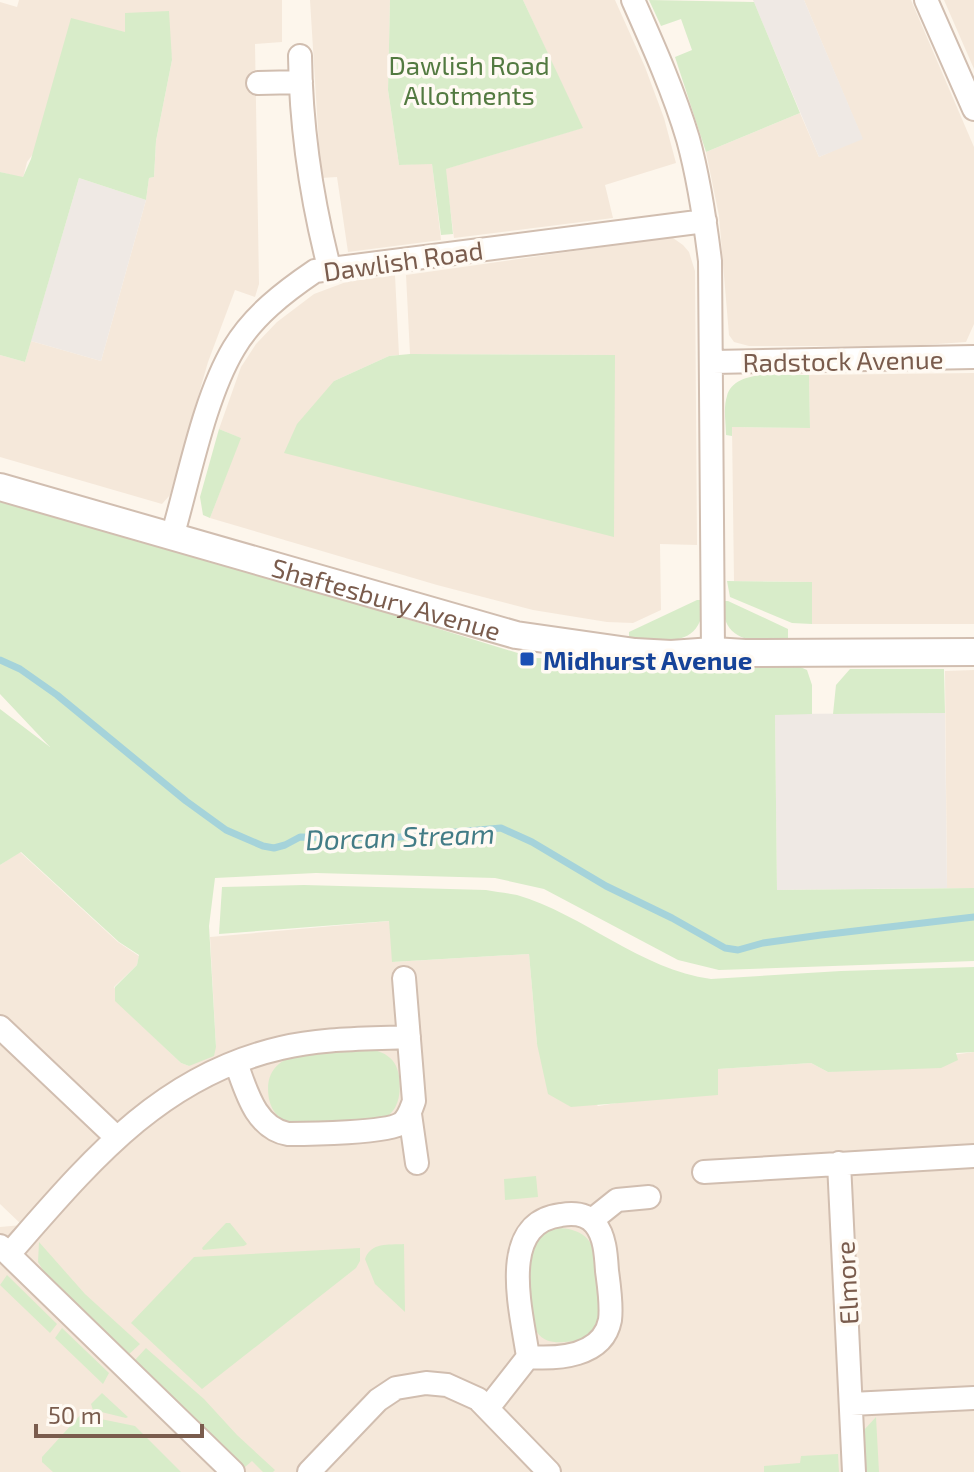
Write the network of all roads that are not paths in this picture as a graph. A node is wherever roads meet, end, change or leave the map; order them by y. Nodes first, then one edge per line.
1 (633, 0) edge
2 (926, 0) edge
3 (300, 56) dead end
4 (301, 82) junction
5 (258, 83) dead end
6 (974, 109) edge
7 (705, 221) junction
8 (329, 267) junction
9 (974, 357) edge
10 (713, 362) junction
11 (0, 487) edge
12 (172, 537) junction
13 (713, 651) junction
14 (974, 652) edge
15 (404, 978) dead end
16 (0, 1027) edge
17 (409, 1037) junction
18 (236, 1063) junction
19 (410, 1114) junction
20 (116, 1137) junction
21 (974, 1156) edge
22 (417, 1163) dead end
23 (839, 1163) junction
24 (704, 1172) dead end
25 (649, 1197) dead end
26 (592, 1220) junction
27 (4, 1250) edge
28 (528, 1357) junction
29 (974, 1398) edge
30 (851, 1404) junction
31 (488, 1408) junction
32 (233, 1472) edge
33 (309, 1472) edge
34 (549, 1472) edge
35 (854, 1472) edge

1 - 7 street
2 - 6 street
3 - 4 street
4 - 5 street
4 - 8 street
7 - 8 street, Dawlish Road
7 - 10 street
8 - 12 street, Dawlish Road
9 - 10 street, Radstock Avenue
10 - 13 street
11 - 12 street, Shaftesbury Avenue
12 - 13 street, Shaftesbury Avenue
13 - 14 street, Shaftesbury Avenue
15 - 17 street
16 - 20 street
17 - 18 street
17 - 19 street
18 - 19 street
18 - 20 street
19 - 22 street
20 - 27 street
21 - 23 street
23 - 24 street
23 - 30 street, Elmore
25 - 26 street
26 - 28 street
26 - 28 street
27 - 32 street
28 - 31 street
29 - 30 street
30 - 35 street, Elmore
31 - 33 street
31 - 34 street

